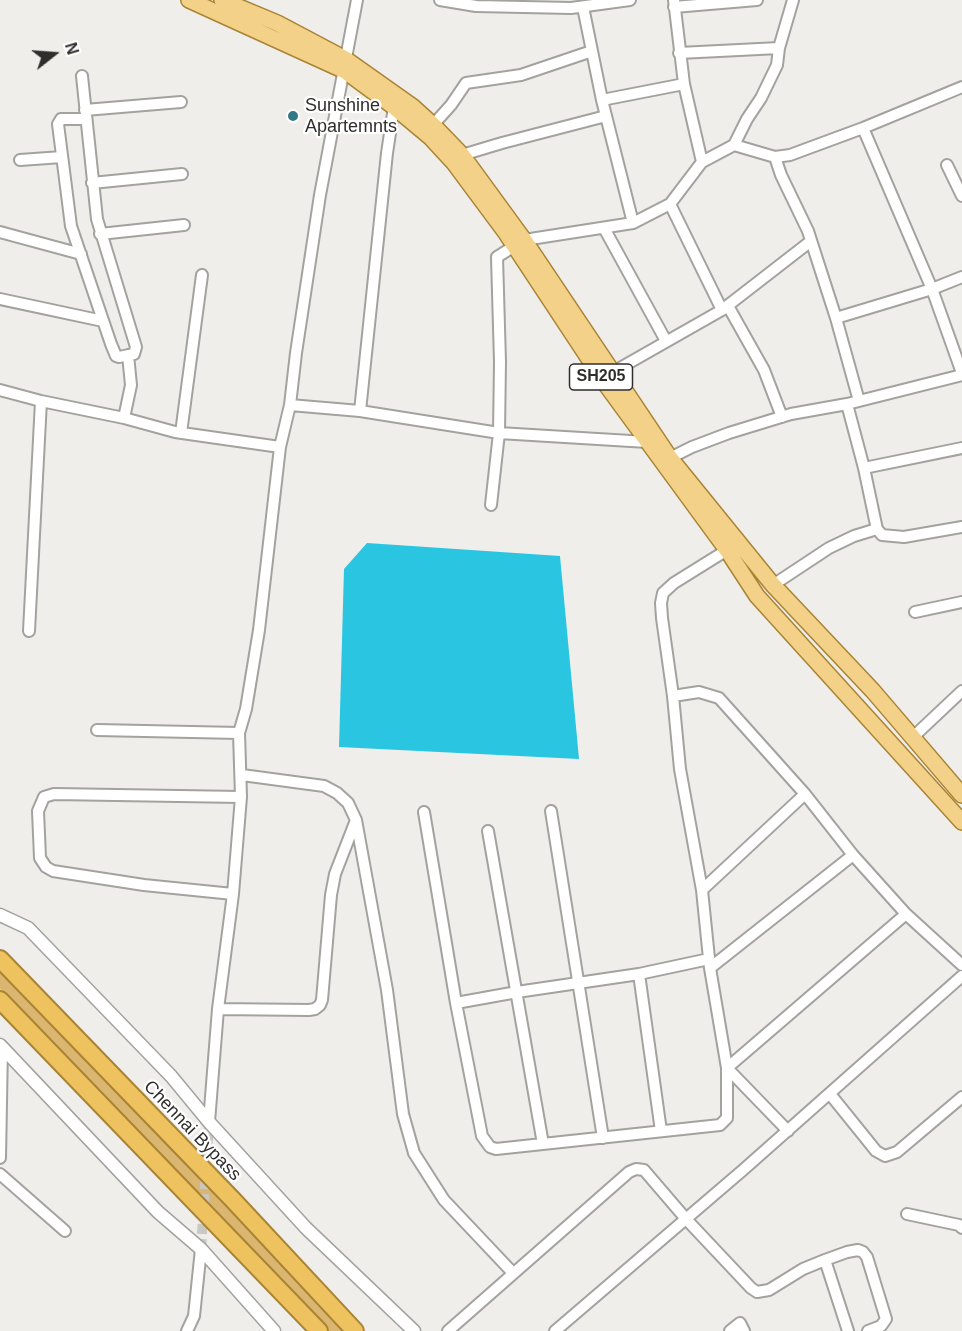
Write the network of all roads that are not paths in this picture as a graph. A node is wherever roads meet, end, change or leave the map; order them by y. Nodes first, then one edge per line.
1 (189, 0) edge
2 (222, 0) edge
3 (357, 0) edge
4 (440, 0) edge
5 (630, 0) edge
6 (757, 0) edge
7 (793, 0) edge
8 (458, 2) edge
9 (674, 4) edge
10 (575, 5) edge
11 (239, 15) junction
12 (780, 48) junction
13 (592, 51) junction
14 (678, 53) junction
15 (346, 65) junction
16 (82, 76) dead end
17 (684, 84) junction
18 (962, 87) edge
19 (602, 100) junction
20 (182, 102) dead end
21 (394, 107) junction
22 (86, 114) junction
23 (606, 116) junction
24 (434, 125) junction
25 (863, 128) junction
26 (734, 145) junction
27 (62, 157) junction
28 (775, 157) junction
29 (458, 159) junction
30 (20, 160) dead end
31 (702, 162) junction
32 (947, 165) dead end
33 (182, 174) dead end
34 (92, 183) junction
35 (962, 196) edge
36 (670, 204) junction
37 (633, 223) junction
38 (184, 225) dead end
39 (604, 228) junction
40 (0, 232) edge
41 (100, 234) junction
42 (811, 241) junction
43 (519, 243) junction
44 (81, 254) junction
45 (202, 275) dead end
46 (962, 277) edge
47 (932, 289) junction
48 (0, 299) edge
49 (725, 308) junction
50 (836, 318) junction
51 (103, 321) junction
52 (666, 341) junction
53 (128, 356) junction
54 (613, 372) junction
55 (962, 374) edge
56 (0, 390) edge
57 (41, 401) junction
58 (859, 401) junction
59 (847, 404) junction
60 (290, 405) junction
61 (360, 411) junction
62 (782, 417) junction
63 (124, 418) junction
64 (181, 433) junction
65 (499, 433) junction
66 (647, 442) junction
67 (280, 447) junction
68 (962, 448) edge
69 (666, 460) junction
70 (864, 468) junction
71 (491, 505) dead end
72 (962, 527) edge
73 (877, 529) junction
74 (727, 550) junction
75 (773, 585) junction
76 (962, 602) edge
77 (915, 612) dead end
78 (29, 631) dead end
79 (962, 691) edge
80 (673, 696) junction
81 (97, 730) dead end
82 (239, 733) junction
83 (912, 738) junction
84 (242, 775) junction
85 (805, 794) junction
86 (962, 795) edge
87 (241, 797) junction
88 (551, 811) dead end
89 (424, 812) dead end
90 (356, 820) junction
91 (962, 822) edge
92 (488, 831) dead end
93 (853, 855) junction
94 (702, 890) junction
95 (233, 894) junction
96 (906, 914) junction
97 (0, 915) edge
98 (0, 959) edge
99 (709, 964) junction
100 (962, 965) edge
101 (639, 974) junction
102 (962, 976) edge
103 (579, 983) junction
104 (518, 992) junction
105 (0, 1000) edge
106 (456, 1003) junction
107 (218, 1009) junction
108 (1, 1046) edge
109 (727, 1068) junction
110 (830, 1094) junction
111 (962, 1097) edge
112 (209, 1122) junction
113 (661, 1131) junction
114 (788, 1131) junction
115 (603, 1138) junction
116 (543, 1144) junction
117 (0, 1158) edge
118 (0, 1174) edge
119 (907, 1214) dead end
120 (686, 1219) junction
121 (961, 1225) edge
122 (65, 1231) dead end
123 (201, 1249) junction
124 (825, 1260) junction
125 (513, 1273) junction
126 (187, 1331) edge
127 (274, 1331) edge
128 (319, 1331) edge
129 (355, 1331) edge
130 (414, 1331) edge
131 (448, 1331) edge
132 (555, 1331) edge
133 (730, 1331) edge
134 (744, 1331) edge
135 (848, 1331) edge
136 (868, 1331) edge

1 - 11 main road, SH205
2 - 11 main road
3 - 15 street
4 - 8 street
5 - 10 street
6 - 9 street
7 - 12 street
8 - 10 street
9 - 14 street
10 - 13 street
11 - 15 main road, SH205
12 - 14 street
12 - 26 street
13 - 19 street
13 - 24 street
14 - 17 street
15 - 21 main road, SH205
15 - 24 main road
15 - 60 street
16 - 22 street
17 - 19 street
17 - 31 street
18 - 25 street
19 - 23 street
20 - 22 street
21 - 29 main road, SH205
21 - 61 street
22 - 27 street
22 - 34 street
23 - 29 street
23 - 37 street
24 - 29 main road
25 - 28 street
25 - 47 street
26 - 28 street
26 - 31 street
27 - 30 street
27 - 44 street
28 - 42 street
29 - 43 main road, SH205
31 - 36 street
32 - 35 street
33 - 34 street
34 - 41 street
36 - 37 street
36 - 49 street
37 - 39 street
38 - 41 street
39 - 43 street
39 - 52 street
40 - 44 street
41 - 53 street
42 - 49 street
42 - 50 street
43 - 54 main road
43 - 65 street
43 - 66 main road, SH205
44 - 51 street
45 - 64 street
46 - 47 street
47 - 50 street
47 - 55 street
48 - 51 street
49 - 52 street
49 - 62 street
50 - 58 street
51 - 53 street
52 - 54 street
53 - 63 street
54 - 69 main road
55 - 58 street
56 - 57 street
57 - 63 street
57 - 78 street
58 - 59 street
59 - 62 street
59 - 70 street
60 - 61 street
60 - 67 street
61 - 65 street
62 - 69 street
63 - 64 street
64 - 67 street
65 - 66 street
65 - 71 street
66 - 69 main road, SH205
67 - 82 street
68 - 70 street
69 - 74 main road, SH205
69 - 75 main road
70 - 73 street
72 - 73 street
73 - 75 street
74 - 80 street
74 - 91 main road, SH205
75 - 83 main road
76 - 77 street
79 - 83 street
80 - 85 street
80 - 94 street
81 - 82 street
82 - 84 street
83 - 86 main road
84 - 87 street
84 - 90 street
85 - 93 street
85 - 94 street
87 - 95 street
87 - 95 street
88 - 103 street
89 - 106 street
90 - 107 street
90 - 125 street
92 - 104 street
93 - 96 street
93 - 99 street
94 - 99 street
95 - 107 street
96 - 100 street
96 - 109 street
97 - 112 street
98 - 129 highway, Chennai Bypass
99 - 101 street
99 - 109 street
101 - 103 street
101 - 113 street
102 - 110 street
103 - 104 street
103 - 115 street
104 - 106 street
104 - 116 street
105 - 128 highway
106 - 116 street
107 - 112 street
108 - 117 street
108 - 123 street
109 - 113 street
109 - 114 street
110 - 111 street
110 - 114 street
112 - 130 street
113 - 115 street
114 - 120 street
115 - 116 street
118 - 122 street
119 - 121 street
120 - 124 street
120 - 125 street
120 - 132 street
123 - 126 street
123 - 127 street
124 - 135 street
124 - 136 street
125 - 131 street
133 - 134 street

